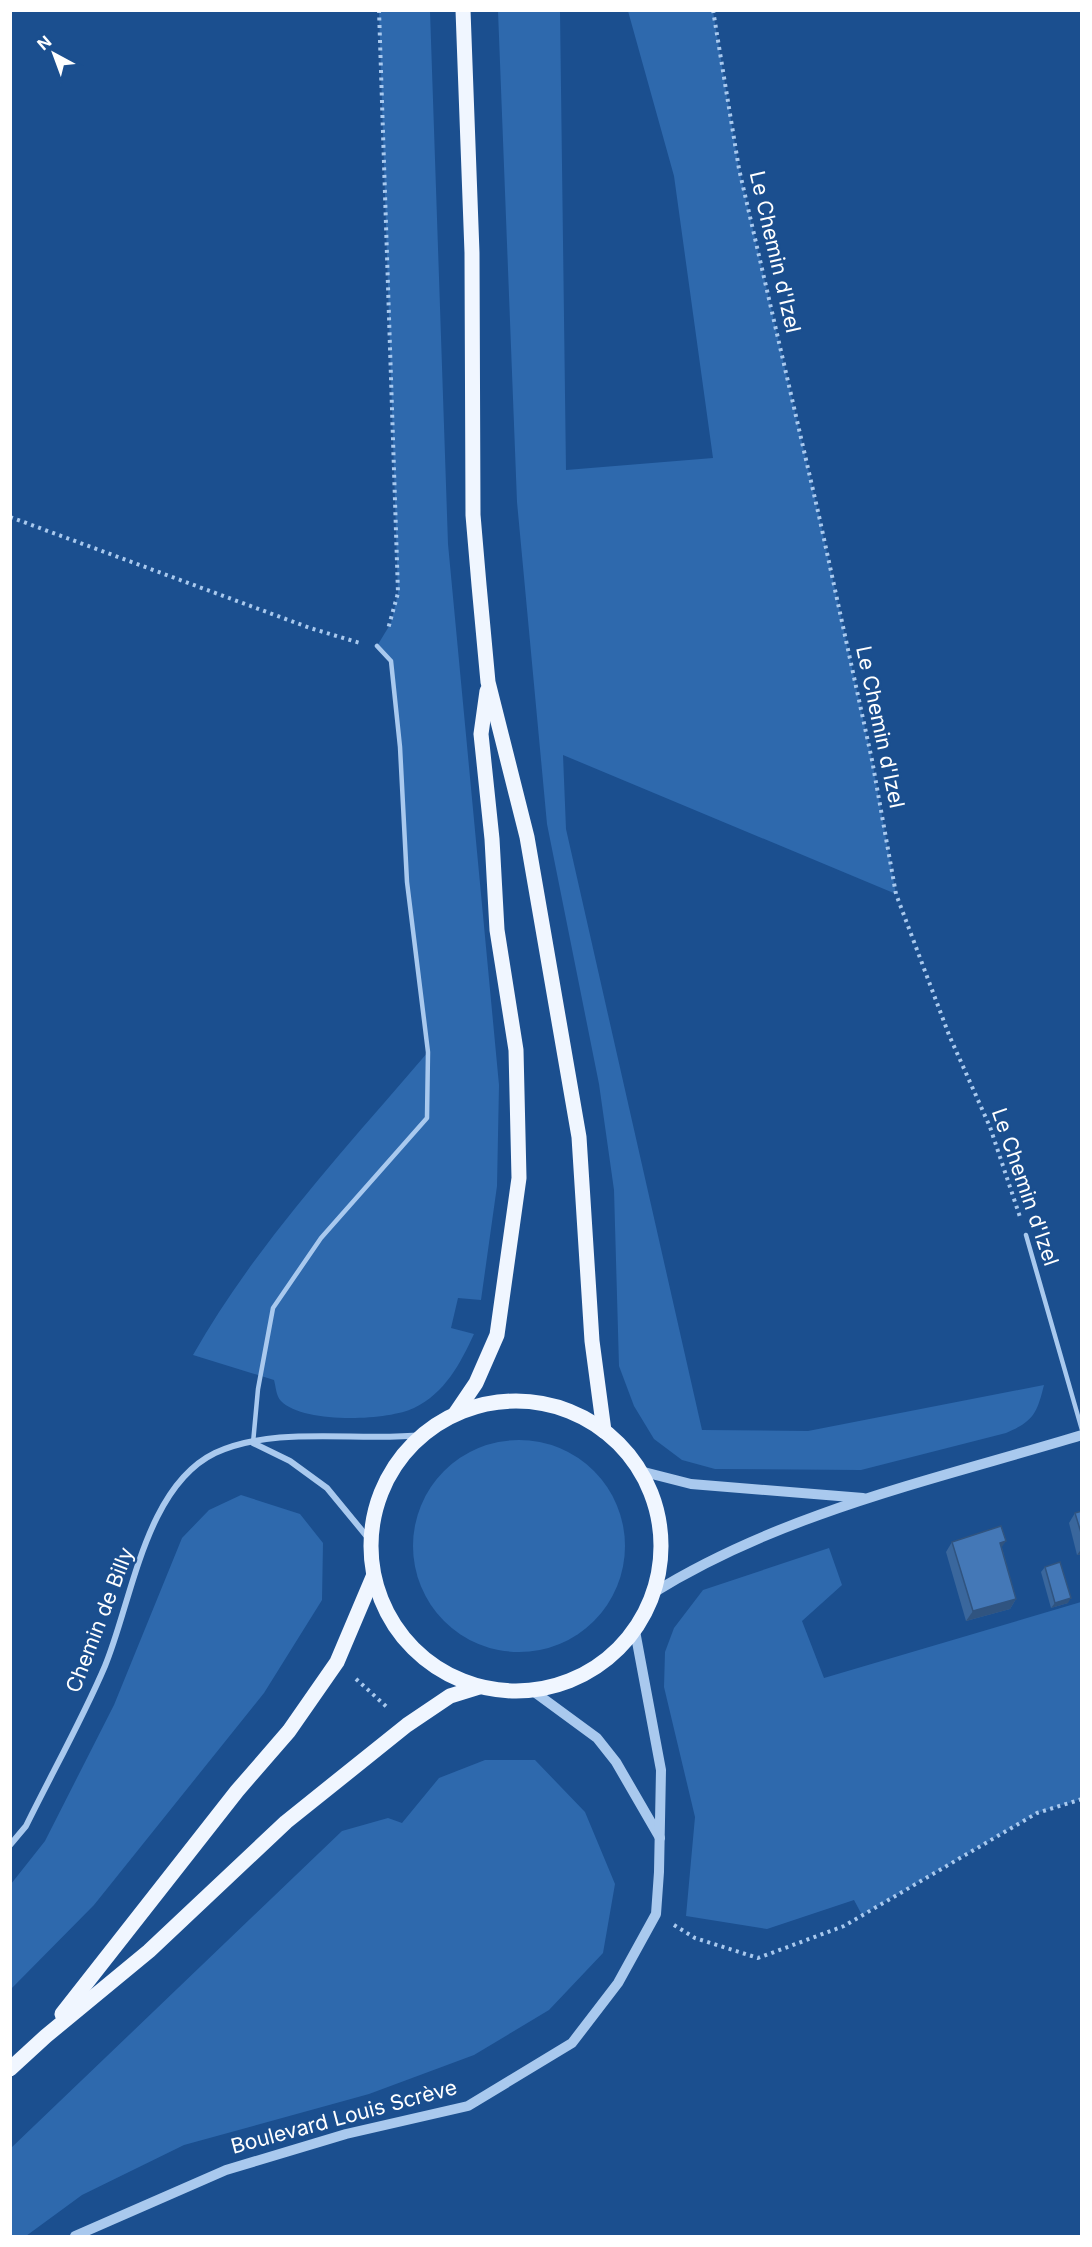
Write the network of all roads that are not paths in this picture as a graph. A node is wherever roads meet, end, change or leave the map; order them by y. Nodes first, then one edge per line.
1 (463, 10) edge
2 (377, 646) road end
3 (488, 682) junction
4 (1026, 1235) road end
5 (455, 1414) junction
6 (604, 1431) junction
7 (1082, 1432) edge
8 (422, 1435) junction
9 (253, 1443) junction
10 (640, 1471) junction
11 (870, 1498) junction
12 (369, 1539) junction
13 (373, 1576) junction
14 (653, 1593) junction
15 (634, 1630) junction
16 (479, 1687) junction
17 (533, 1691) junction
18 (660, 1839) junction
19 (10, 1845) edge
20 (46, 2036) junction
21 (10, 2069) edge
22 (75, 2236) edge

1 - 3 main road
2 - 9 lane
3 - 5 main road
3 - 6 main road
4 - 7 lane, Le Chemin d'Izel
5 - 6 main road
5 - 8 main road
6 - 10 main road
7 - 11 street
8 - 9 street, Chemin de Billy
8 - 12 main road
9 - 12 street
9 - 19 street, Chemin de Billy
10 - 11 street
10 - 14 main road
11 - 14 street
12 - 13 main road
13 - 16 main road
13 - 20 main road
14 - 15 main road
15 - 17 main road
15 - 18 street, Boulevard Louis Scrève
16 - 17 main road
16 - 20 main road
17 - 18 street
18 - 22 street, Boulevard Louis Scrève
20 - 21 main road

